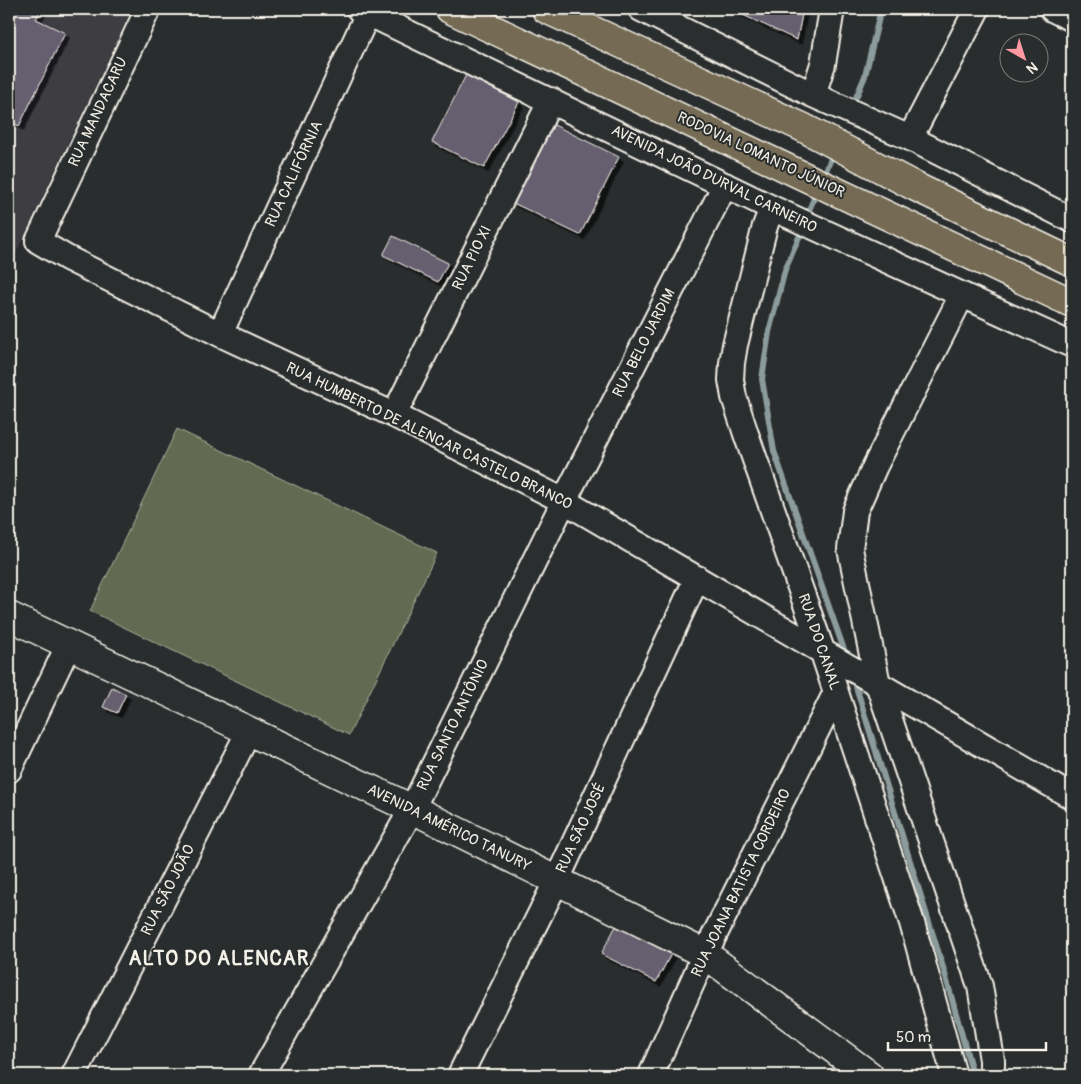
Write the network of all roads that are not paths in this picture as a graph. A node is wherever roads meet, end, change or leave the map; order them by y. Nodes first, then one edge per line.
1 (148, 9) edge
2 (450, 9) edge
3 (546, 9) edge
4 (641, 9) edge
5 (832, 9) edge
6 (976, 9) edge
7 (1052, 9) edge
8 (363, 11) edge
9 (1072, 18) edge
10 (813, 96) junction
11 (551, 100) junction
12 (910, 138) junction
13 (725, 185) junction
14 (772, 208) junction
15 (49, 216) joint
16 (1072, 220) edge
17 (1072, 262) edge
18 (962, 295) junction
19 (1072, 303) edge
20 (220, 334) junction
21 (1072, 345) edge
22 (394, 415) junction
23 (564, 501) junction
24 (697, 578) junction
25 (9, 616) edge
26 (69, 644) junction
27 (830, 657) junction
28 (873, 681) junction
29 (836, 692) junction
30 (249, 731) junction
31 (9, 770) edge
32 (1072, 796) edge
33 (412, 809) junction
34 (556, 882) junction
35 (704, 954) junction
36 (74, 1075) edge
37 (261, 1075) edge
38 (460, 1075) edge
39 (651, 1075) edge
40 (869, 1075) edge
41 (954, 1075) edge
42 (992, 1075) edge

1 - 15 street, RUA MANDACARU
2 - 19 highway, RODOVIA LOMANTO JÚNIOR
3 - 17 highway
4 - 10 street
5 - 10 street
6 - 12 street
7 - 9 street
8 - 11 street, AVENIDA JOÃO DURVAL CARNEIRO
8 - 20 street, RUA CALIFÓRNIA
10 - 12 street
11 - 13 street, AVENIDA JOÃO DURVAL CARNEIRO
11 - 22 street, RUA PIO XI
12 - 16 street
13 - 14 street, AVENIDA JOÃO DURVAL CARNEIRO
13 - 23 street, RUA BELO JARDIM
14 - 18 street, AVENIDA JOÃO DURVAL CARNEIRO
14 - 27 street, RUA DO CANAL
15 - 20 street, RUA HUMBERTO DE ALENCAR CASTELO BRANCO
18 - 21 street, AVENIDA JOÃO DURVAL CARNEIRO
18 - 28 street
20 - 22 street, RUA HUMBERTO DE ALENCAR CASTELO BRANCO
22 - 23 street, RUA HUMBERTO DE ALENCAR CASTELO BRANCO
23 - 24 street, RUA HUMBERTO DE ALENCAR CASTELO BRANCO
23 - 33 street, RUA SANTO ANTÔNIO
24 - 27 street, RUA HUMBERTO DE ALENCAR CASTELO BRANCO
24 - 34 street, RUA SÃO JOSÉ
25 - 26 street, AVENIDA AMÉRICO TANURY
26 - 30 street, AVENIDA AMÉRICO TANURY
26 - 31 street
27 - 28 street, RUA HUMBERTO DE ALENCAR CASTELO BRANCO
27 - 29 street, RUA DO CANAL
28 - 32 street
28 - 42 street
29 - 35 street, RUA JOANA BATISTA CORDEIRO
29 - 41 street, RUA DO CANAL
30 - 33 street, AVENIDA AMÉRICO TANURY
30 - 36 street, RUA SÃO JOÃO
33 - 34 street, AVENIDA AMÉRICO TANURY
33 - 37 street, RUA SANTO ANTÔNIO
34 - 35 street, AVENIDA AMÉRICO TANURY
34 - 38 street, RUA SÃO JOSÉ
35 - 39 street, RUA JOANA BATISTA CORDEIRO
35 - 40 street, AVENIDA AMÉRICO TANURY

